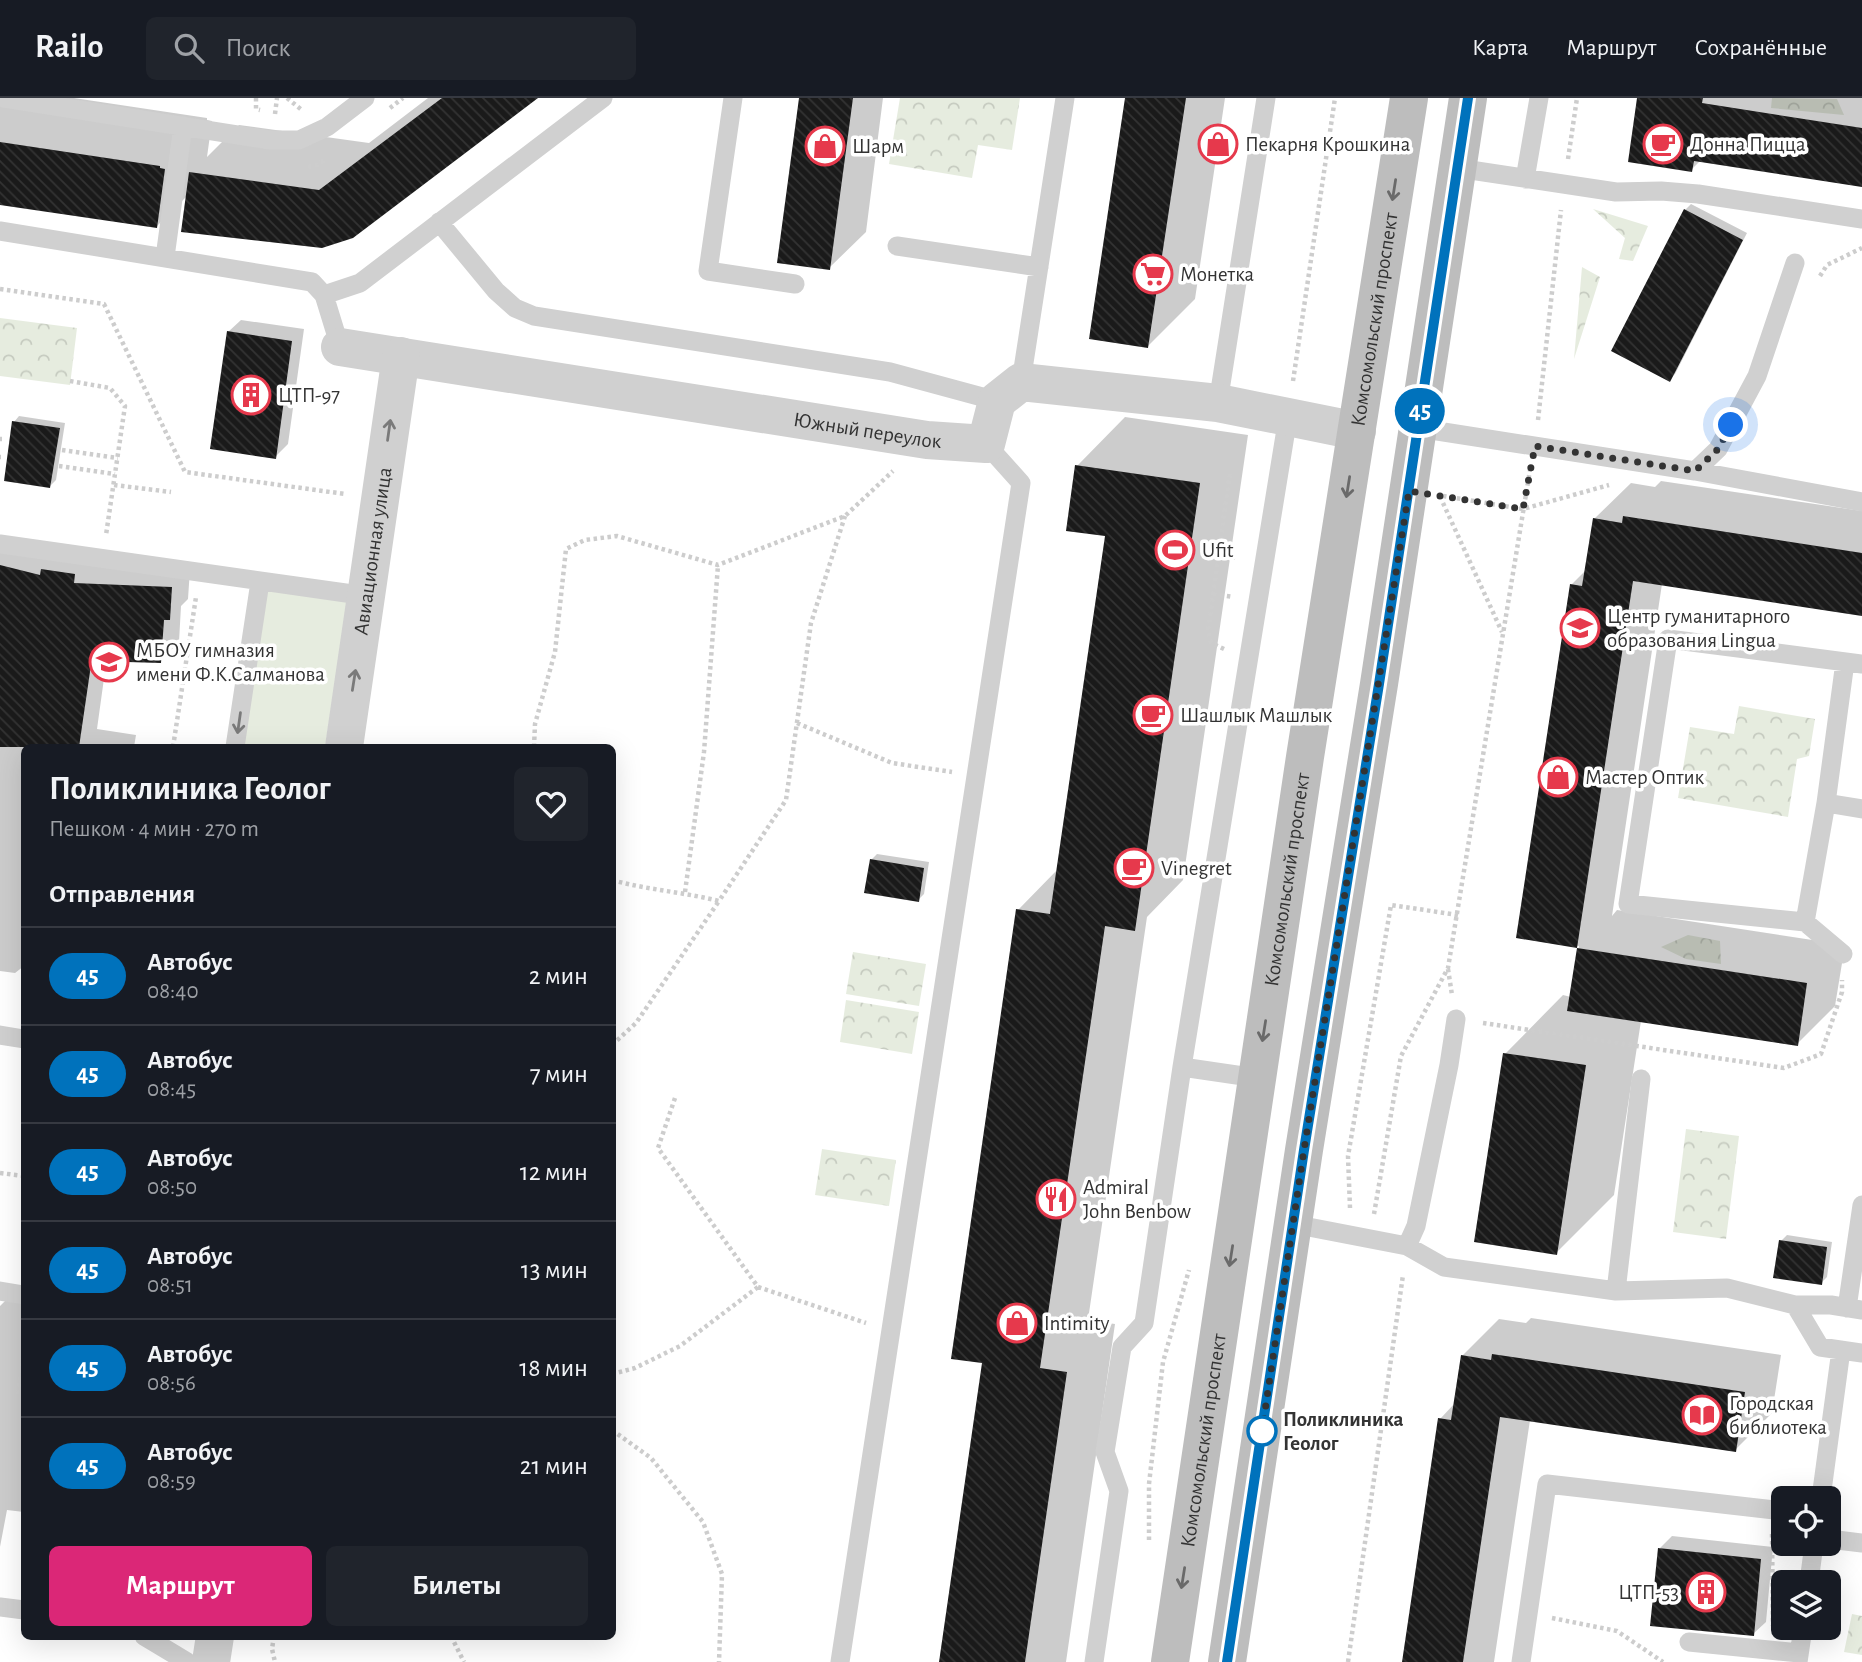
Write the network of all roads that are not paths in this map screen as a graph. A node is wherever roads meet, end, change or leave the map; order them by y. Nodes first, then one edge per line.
1 (4, 98) edge
2 (365, 98) edge
3 (603, 98) edge
4 (733, 98) edge
5 (1065, 98) edge
6 (1266, 98) edge
7 (1409, 98) edge
8 (1468, 98) edge
9 (1539, 98) edge
10 (183, 126) junction
11 (1457, 168) junction
12 (1525, 178) junction
13 (1862, 219) edge
14 (439, 222) junction
15 (0, 231) edge
16 (897, 246) dead end
17 (165, 257) junction
18 (1795, 263) dead end
19 (1039, 267) junction
20 (795, 284) dead end
21 (324, 295) junction
22 (340, 347) joint
23 (401, 356) junction
24 (1009, 392) junction
25 (1219, 402) junction
26 (1288, 417) junction
27 (1418, 428) junction
28 (1357, 431) junction
29 (986, 444) junction
30 (1695, 471) junction
31 (1862, 502) edge
32 (0, 544) edge
33 (260, 582) junction
34 (367, 596) junction
35 (1854, 663) edge
36 (1318, 673) junction
37 (1379, 684) junction
38 (235, 744) edge
39 (344, 744) edge
40 (1826, 803) junction
41 (1862, 808) edge
42 (1805, 922) junction
43 (1843, 954) road end
44 (1456, 1019) road end
45 (0, 1035) edge
46 (21, 1038) edge
47 (1181, 1067) junction
48 (1257, 1078) junction
49 (1641, 1079) dead end
50 (1862, 1205) edge
51 (1293, 1224) junction
52 (1407, 1246) junction
53 (0, 1291) edge
54 (1616, 1291) junction
55 (21, 1294) edge
56 (1795, 1305) junction
57 (1854, 1309) edge
58 (1841, 1350) junction
59 (1862, 1353) edge
60 (1823, 1486) edge
61 (1771, 1509) edge
62 (1841, 1540) edge
63 (1862, 1543) edge
64 (0, 1607) edge
65 (21, 1610) edge
66 (151, 1640) edge
67 (215, 1640) edge
68 (1801, 1640) edge
69 (1689, 1642) dead end
70 (1172, 1648) edge
71 (1228, 1653) edge
72 (1799, 1658) edge
73 (187, 1662) edge
74 (212, 1662) edge
75 (840, 1662) edge
76 (1094, 1662) edge
77 (1521, 1662) edge

1 - 10 lane
2 - 10 lane
3 - 14 lane
4 - 20 lane
5 - 19 lane
6 - 25 lane
7 -> 28 main road, Комсомольский проспект
8 - 11 main road
9 - 12 lane
10 - 17 lane
11 - 12 lane
11 - 27 main road
12 - 13 lane
14 - 21 lane
14 - 24 lane
15 - 17 lane
16 - 19 lane
17 - 21 lane
18 - 30 lane
19 - 24 lane
21 - 22 lane
22 - 23 street, Южный переулок
23 - 29 street, Южный переулок
34 -> 23 street, Авиационная улица
24 - 25 street
24 - 29 street
25 - 26 street
26 - 28 street
26 - 47 lane
27 - 30 lane
27 - 37 main road
28 -> 36 main road, Комсомольский проспект
29 - 75 lane
30 - 31 lane
32 - 33 lane
33 - 34 lane
33 -> 38 lane
39 -> 34 street, Авиационная улица
35 - 40 lane
35 - 42 lane
36 - 37 main road
36 -> 48 main road, Комсомольский проспект
37 - 51 main road
40 - 41 lane
40 - 42 lane
42 - 43 lane
44 - 52 lane
45 - 46 lane
47 - 48 lane
47 - 76 lane
48 -> 70 main road, Комсомольский проспект
49 - 54 lane
50 - 57 lane
51 - 52 lane
51 - 71 main road
52 - 54 lane
53 - 55 lane
54 - 56 lane
56 - 57 lane
56 - 58 lane
58 - 59 lane
58 - 60 lane
61 - 77 lane
62 - 63 lane
64 - 65 lane
66 - 73 lane
67 - 74 street
68 - 72 lane
69 - 72 lane
70 - 71 main road

